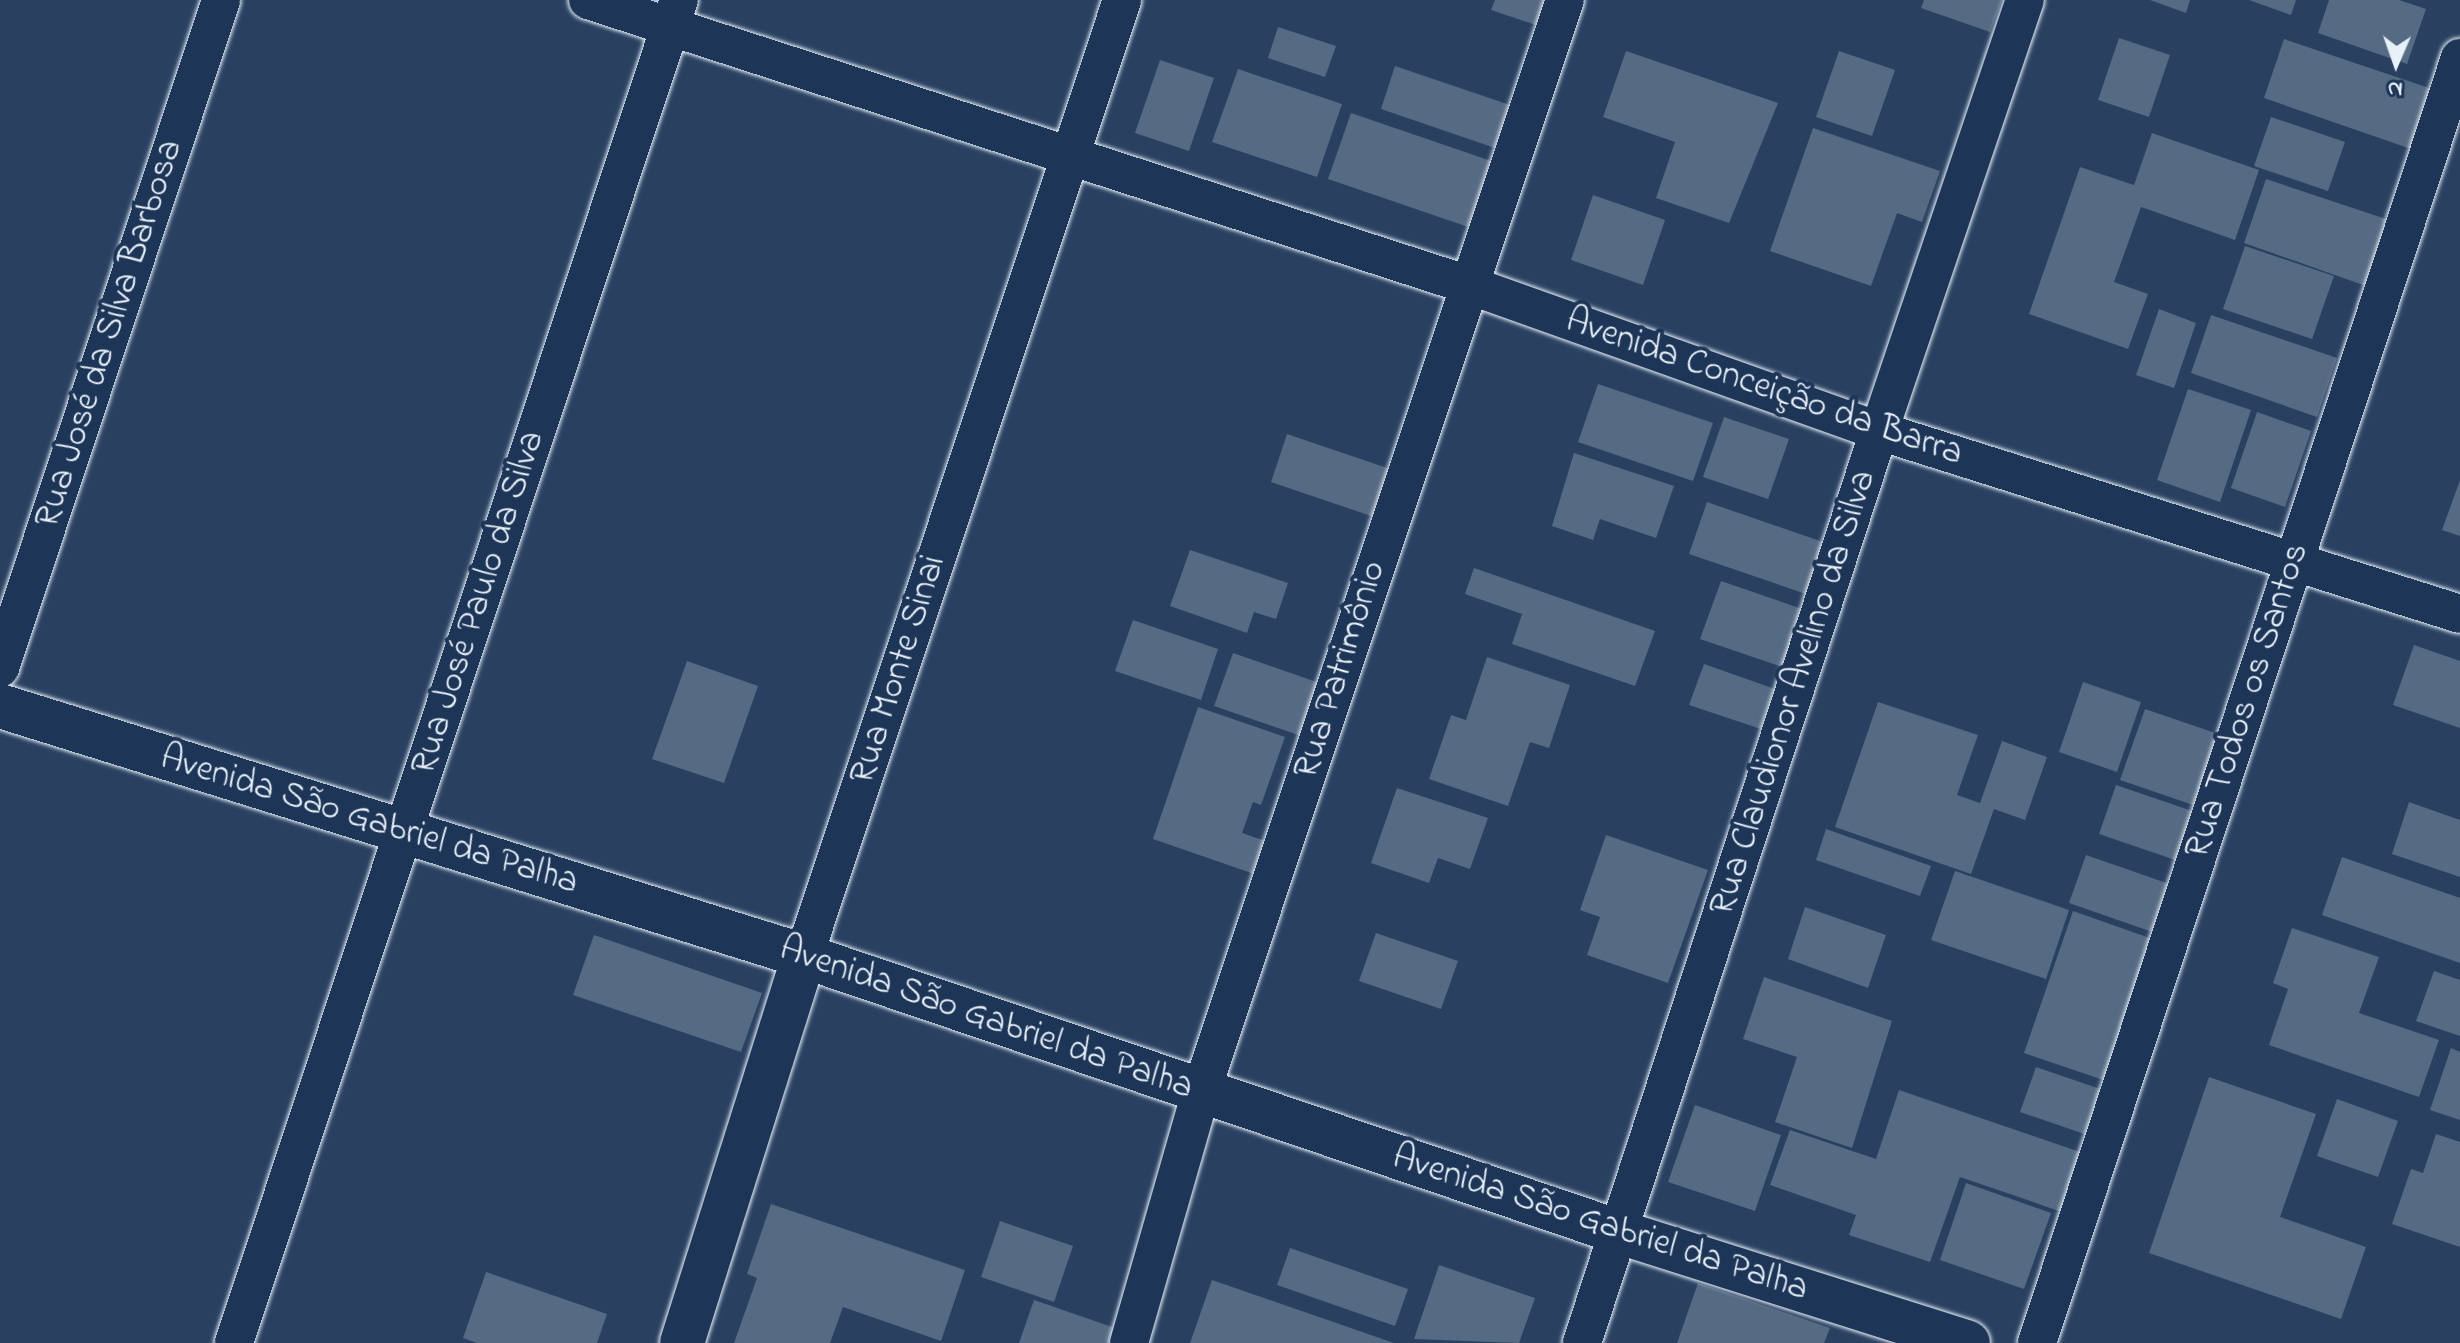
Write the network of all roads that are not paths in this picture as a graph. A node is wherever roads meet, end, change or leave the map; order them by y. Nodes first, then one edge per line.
1 (221, 0) edge
2 (588, 0) edge
3 (1122, 0) edge
4 (1565, 0) edge
5 (2025, 0) edge
6 (674, 13) edge
7 (2460, 58) edge
8 (1068, 158) junction
9 (1469, 285) junction
10 (1879, 431) junction
11 (2295, 560) junction
12 (2460, 614) edge
13 (0, 668) edge
14 (0, 706) edge
15 (403, 831) junction
16 (804, 956) junction
17 (1201, 1092) junction
18 (1619, 1232) junction
19 (234, 1343) edge
20 (682, 1343) edge
21 (1129, 1343) edge
22 (1582, 1343) edge
23 (1968, 1343) edge
24 (2037, 1343) edge

1 - 13 street, Rua José da Silva Barbosa
2 - 6 street, Avenida Conceição da Barra
3 - 8 street, Rua Monte Sinai
4 - 9 street, Rua Patrimônio
5 - 10 street, Rua Claudionor Avelino da Silva
6 - 8 street, Avenida Conceição da Barra
6 - 15 street, Rua José Paulo da Silva
7 - 11 street, Rua Todos os Santos
8 - 9 street, Avenida Conceição da Barra
8 - 16 street, Rua Monte Sinai
9 - 10 street, Avenida Conceição da Barra
9 - 17 street, Rua Patrimônio
10 - 11 street, Avenida Conceição da Barra
10 - 18 street, Rua Claudionor Avelino da Silva
11 - 12 street, Avenida Conceição da Barra
11 - 24 street, Rua Todos os Santos
14 - 15 main road, Avenida São Gabriel da Palha
15 - 16 main road, Avenida São Gabriel da Palha
15 - 19 street, Rua José Paulo da Silva
16 - 17 main road, Avenida São Gabriel da Palha
16 - 20 main road, Rua Monte Sinai
17 - 18 main road, Avenida São Gabriel da Palha
17 - 21 street, Rua Patrimônio
18 - 22 street, Rua Claudionor Avelino da Silva
18 - 23 main road, Avenida São Gabriel da Palha

